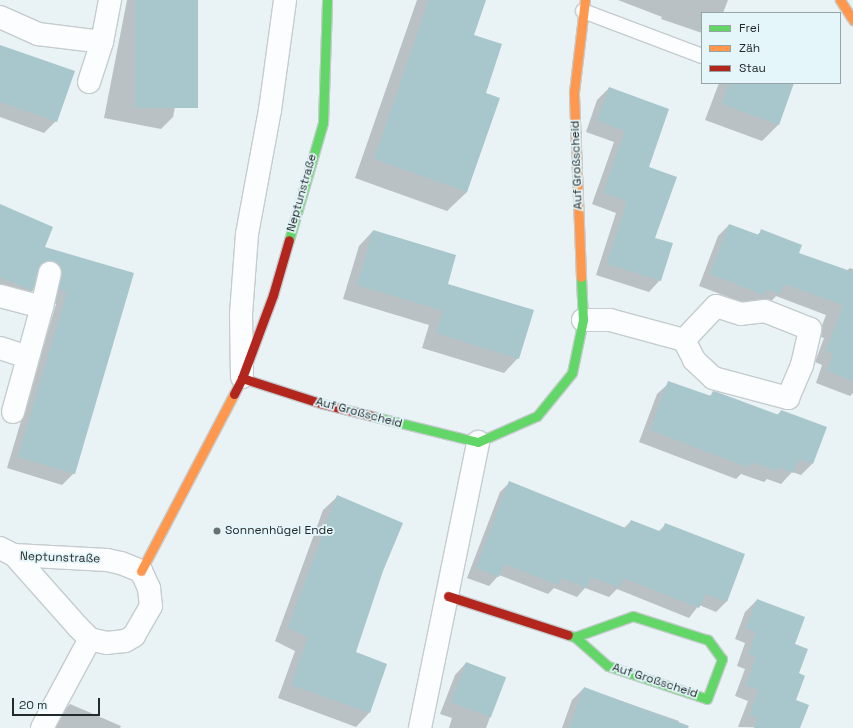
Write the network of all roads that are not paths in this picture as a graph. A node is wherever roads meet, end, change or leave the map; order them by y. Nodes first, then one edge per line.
1 (110, 0) edge
2 (286, 0) edge
3 (327, 0) edge
4 (840, 0) edge
5 (584, 6) edge
6 (0, 17) edge
7 (853, 20) edge
8 (102, 42) junction
9 (701, 56) edge
10 (89, 82) dead end
11 (50, 273) dead end
12 (0, 296) edge
13 (42, 307) junction
14 (583, 320) junction
15 (684, 340) junction
16 (0, 348) edge
17 (28, 356) junction
18 (242, 378) junction
19 (13, 412) dead end
20 (478, 442) junction
21 (7, 551) edge
22 (141, 571) junction
23 (448, 596) junction
24 (575, 637) junction
25 (90, 639) junction
26 (42, 728) edge
27 (420, 728) edge

1 - 8 street
2 - 18 street, Neptunstraße
3 - 18 street, Neptunstraße
4 - 7 street
5 - 9 lane, Auf Großscheid
5 - 14 street, Auf Großscheid
6 - 8 street
8 - 10 street
11 - 13 street
12 - 13 street
13 - 17 street
14 - 15 street
14 - 20 street, Auf Großscheid
15 - 15 street
16 - 17 street
17 - 19 street
18 - 20 street, Auf Großscheid
18 - 22 street, Neptunstraße
20 - 23 street
21 - 22 street, Neptunstraße
21 - 25 street, Neptunstraße
22 - 25 street
23 - 24 street, Auf Großscheid
23 - 27 street
24 - 24 street, Auf Großscheid
25 - 26 street

